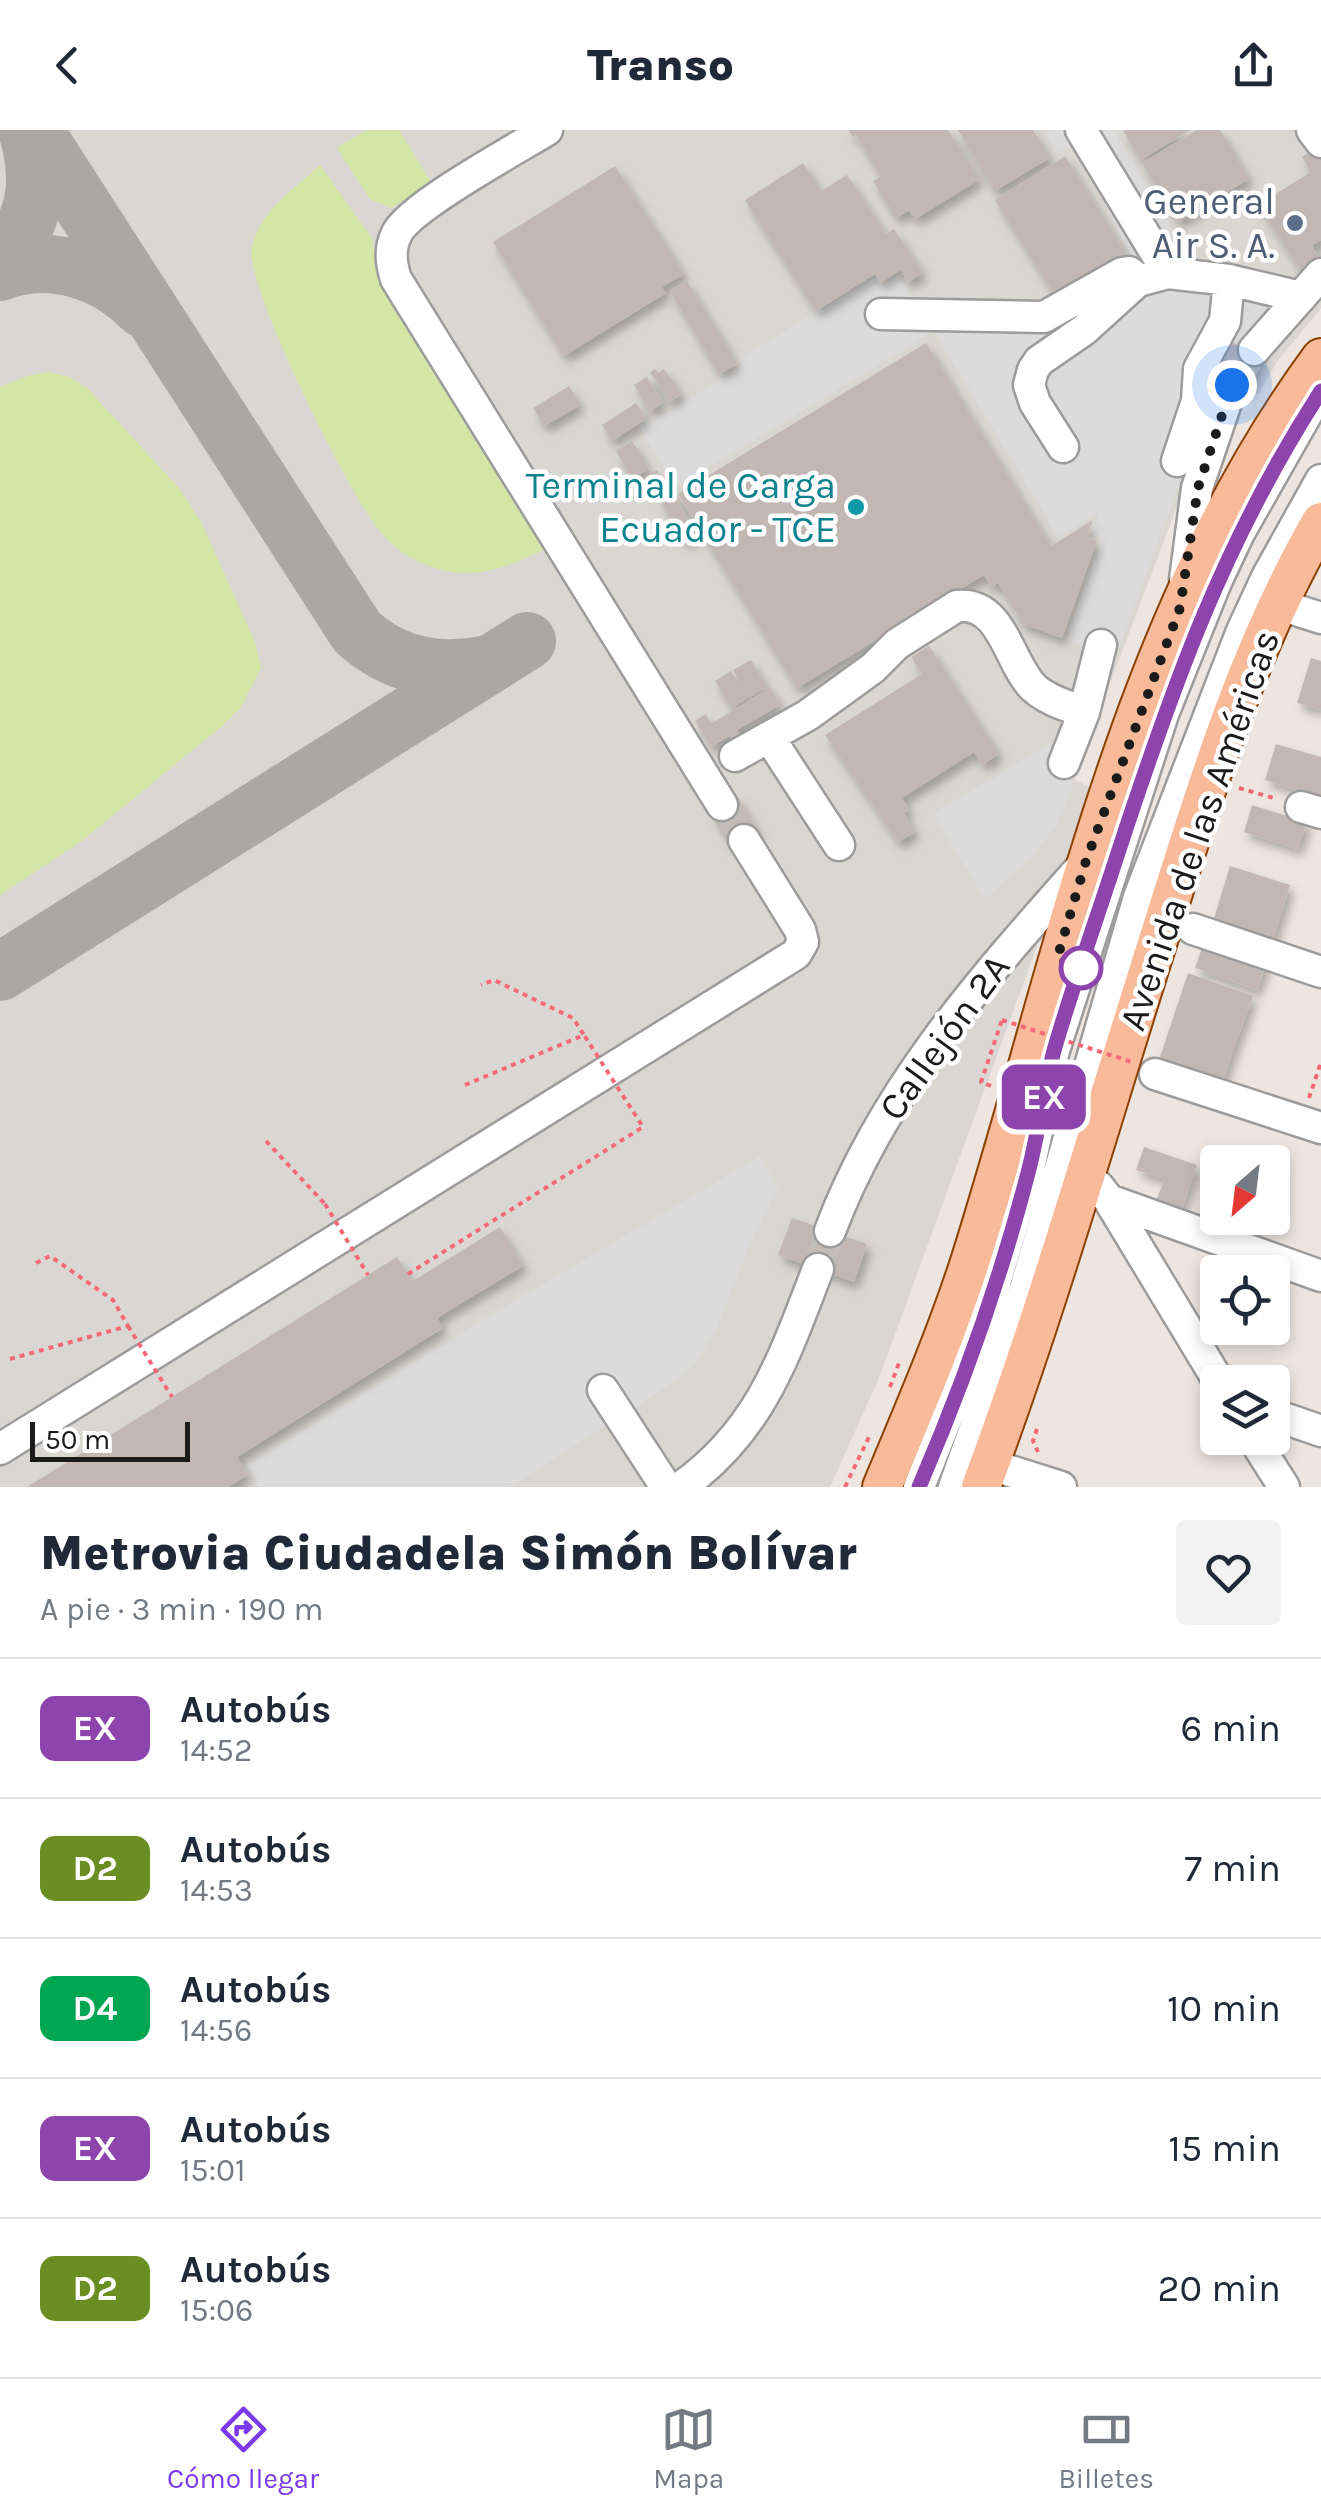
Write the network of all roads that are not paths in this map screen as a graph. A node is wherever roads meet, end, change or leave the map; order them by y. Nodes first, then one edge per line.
1 (547, 130) edge
2 (1081, 130) edge
3 (1312, 130) edge
4 (1321, 142) edge
5 (1168, 273) junction
6 (1229, 280) junction
7 (1138, 282) junction
8 (1311, 285) edge
9 (881, 314) dead end
10 (1254, 350) tunnel mouth
11 (1321, 358) edge
12 (1232, 385) tunnel mouth
13 (1321, 390) edge
14 (1062, 448) dead end
15 (1177, 461) dead end
16 (1321, 480) edge
17 (1321, 522) edge
18 (1278, 604) junction
19 (1180, 608) junction
20 (1321, 618) edge
21 (1101, 645) dead end
22 (1084, 712) junction
23 (769, 737) junction
24 (735, 756) dead end
25 (1064, 762) dead end
26 (722, 805) tunnel mouth
27 (744, 840) tunnel mouth
28 (839, 844) dead end
29 (1086, 861) junction
30 (1192, 929) dead end
31 (1321, 972) edge
32 (1145, 1068) road end
33 (1311, 1125) edge
34 (1096, 1189) junction
35 (830, 1231) tunnel mouth
36 (818, 1269) tunnel mouth
37 (1321, 1276) edge
38 (1208, 1365) edge
39 (604, 1390) dead end
40 (1290, 1420) edge
41 (1321, 1430) edge
42 (0, 1449) edge
43 (1264, 1455) edge
44 (979, 1469) edge
45 (694, 1482) edge
46 (665, 1487) edge
47 (882, 1487) edge
48 (918, 1487) edge
49 (954, 1487) edge
50 (1062, 1487) edge
51 (1284, 1487) edge

1 - 26 street
2 - 5 street
3 - 4 street
5 - 6 street
5 - 7 street
6 - 8 street
6 - 15 street
7 - 9 street
7 - 14 street
8 - 10 street
11 - 19 main road
12 - 19 street
13 - 48 street, Avenida de las Américas
16 - 44 street, Avenida de las Américas
17 - 18 main road, Avenida de las Américas
18 - 20 street
18 - 34 main road, Avenida de las Américas
19 - 29 main road
21 - 22 street
22 - 23 street
22 - 25 street
23 - 24 street
23 - 28 street
27 - 42 street
29 - 35 street, Callejón 2A
29 - 47 main road
30 - 31 street
32 - 33 street
34 - 37 street
34 - 38 street
34 - 44 main road, Avenida de las Américas
36 - 45 street
39 - 46 street
40 - 41 street
43 - 51 street
44 - 49 street, Avenida de las Américas
44 - 50 street
45 - 46 street

